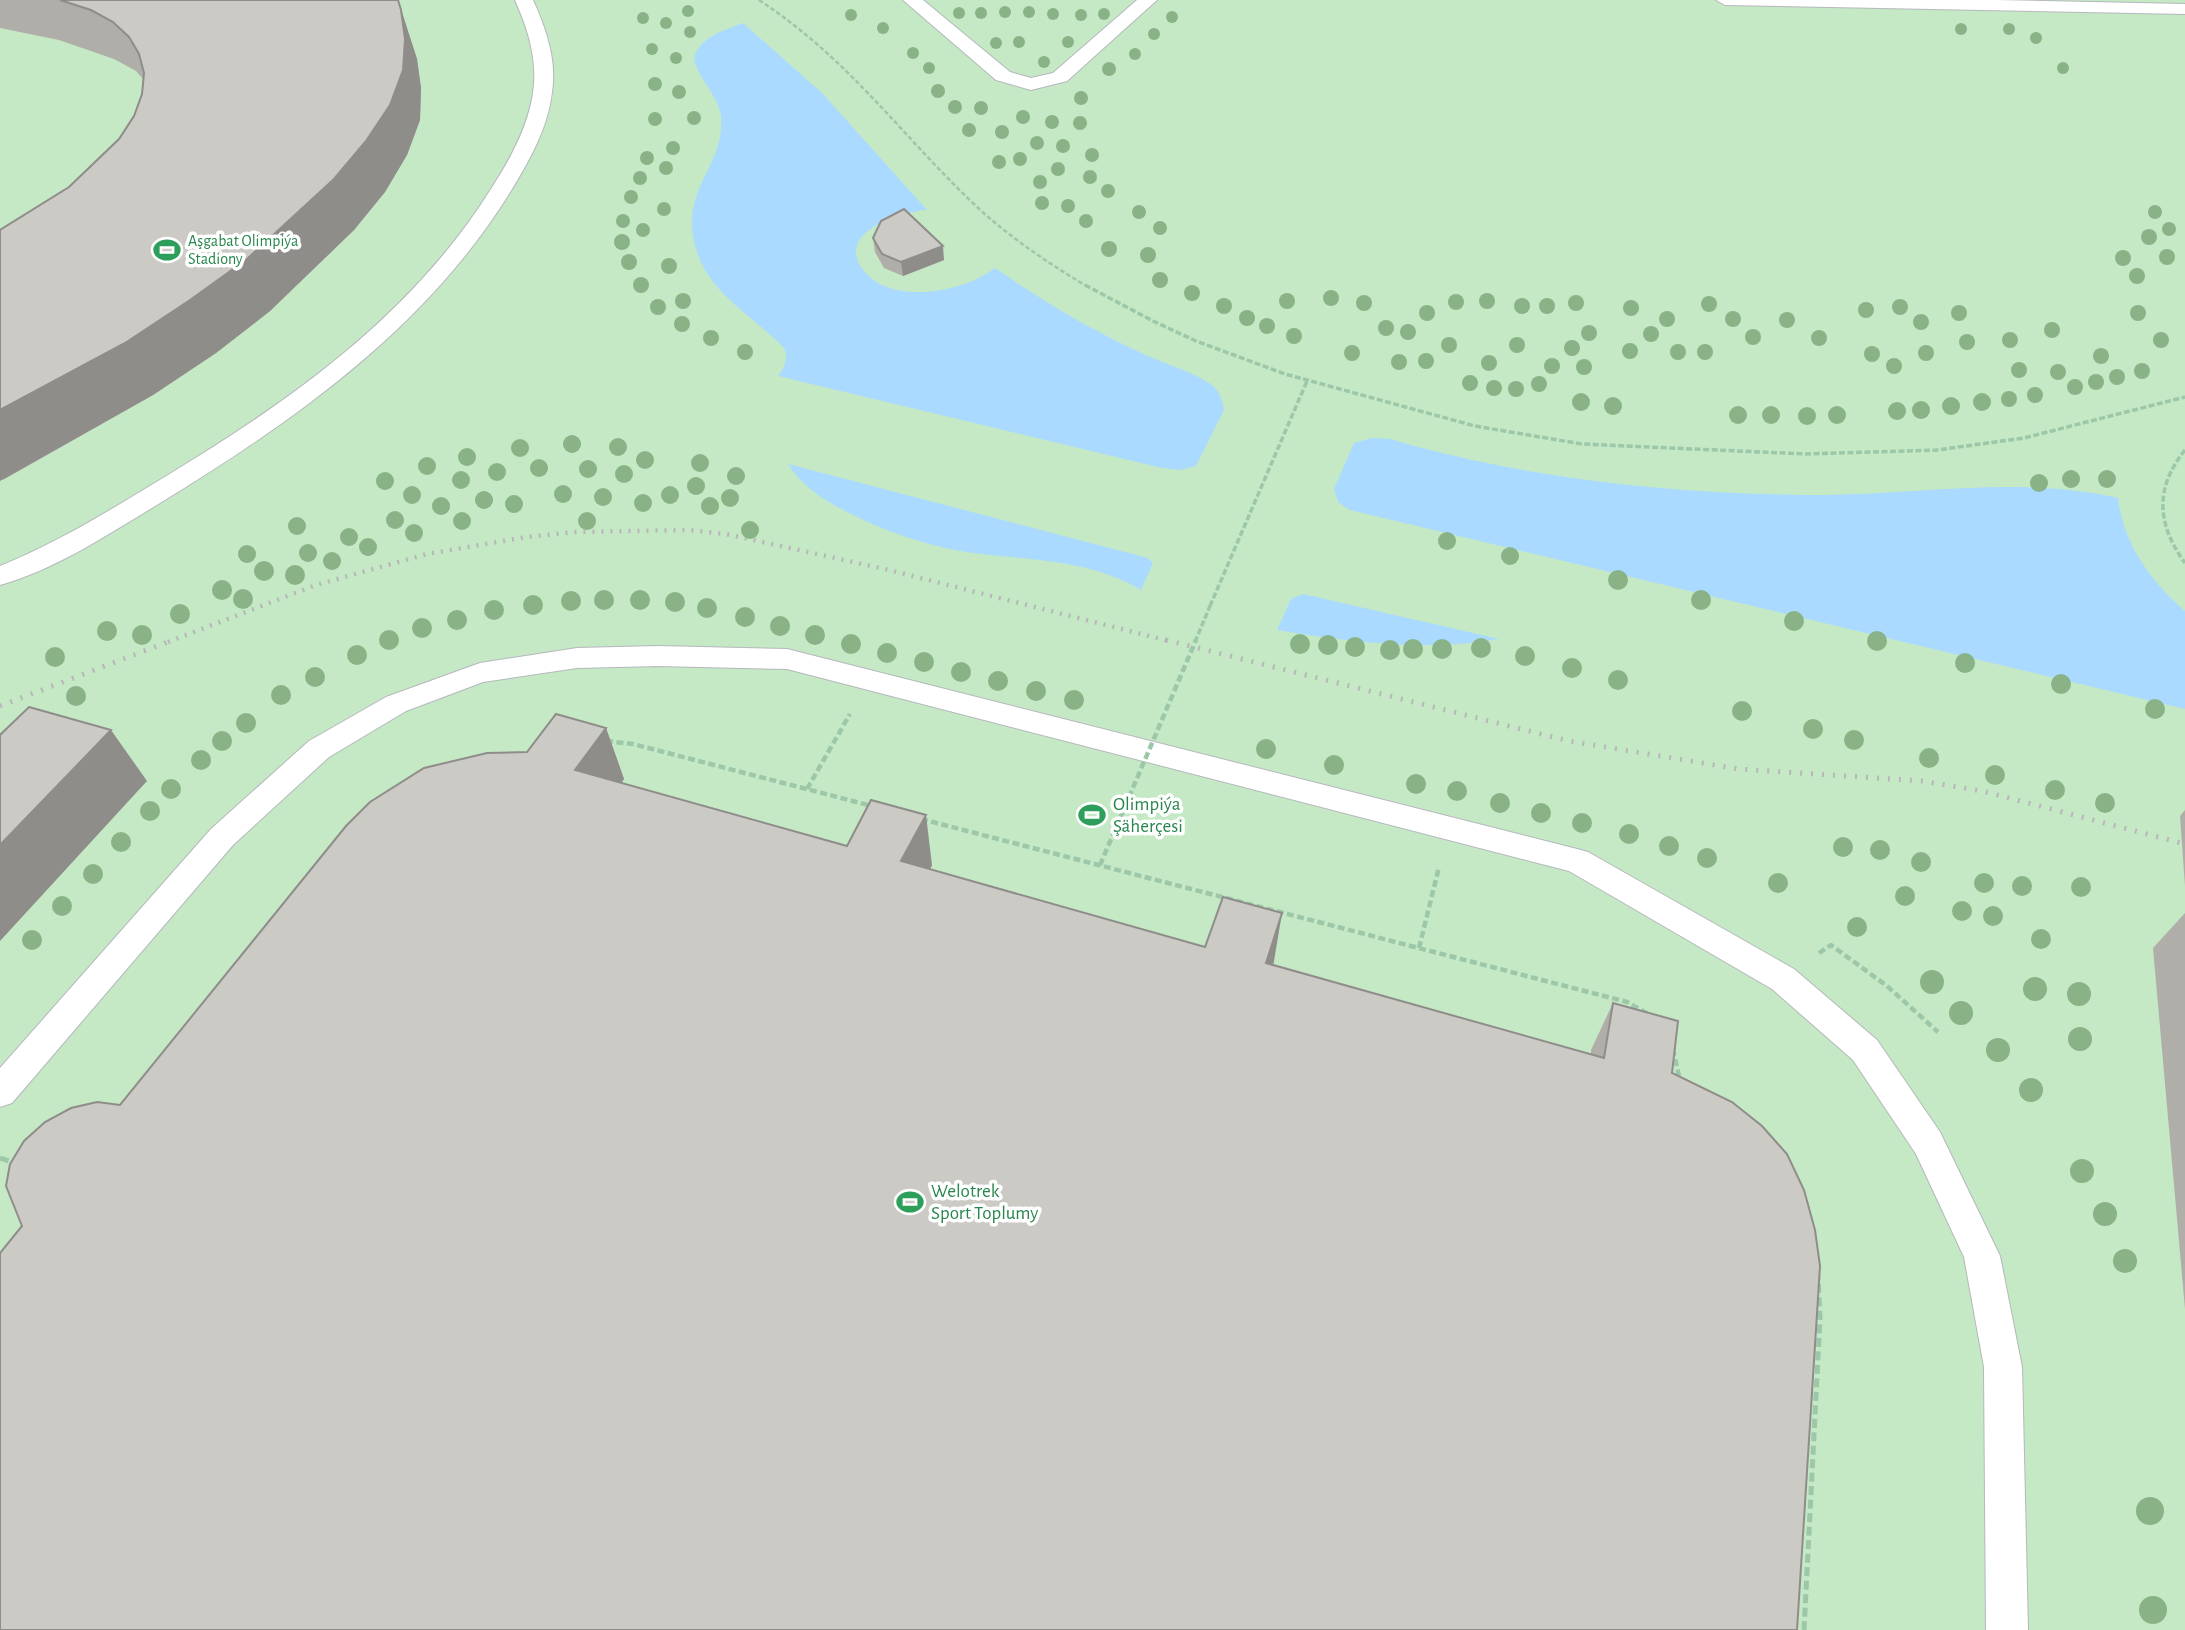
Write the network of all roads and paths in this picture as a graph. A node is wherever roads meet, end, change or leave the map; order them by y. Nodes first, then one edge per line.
1 (524, 0) edge
2 (759, 0) edge
3 (912, 0) edge
4 (1148, 0) edge
5 (1725, 0) edge
6 (1839, 1) edge
7 (2185, 9) edge
8 (1307, 381) junction
9 (2185, 397) edge
10 (2185, 450) edge
11 (2185, 563) edge
12 (0, 576) edge
13 (852, 709) dead end
14 (596, 741) edge
15 (807, 789) junction
16 (873, 806) edge
17 (913, 817) edge
18 (1100, 865) junction
19 (1434, 886) dead end
20 (1419, 948) junction
21 (1852, 959) dead end
22 (1659, 1022) edge
23 (1938, 1032) dead end
24 (1671, 1043) edge
25 (1681, 1086) edge
26 (0, 1092) edge
27 (3, 1159) edge
28 (18, 1164) edge
29 (1816, 1266) edge
30 (1804, 1630) edge
31 (2007, 1630) edge

1 - 12 lane
2 - 8 path
3 - 4 lane
5 - 6 lane
6 - 7 lane
8 - 9 path
8 - 18 path, bridge
10 - 11 path
13 - 15 path
14 - 15 path
15 - 16 path
17 - 18 path
18 - 20 path
19 - 20 path
20 - 22 path
21 - 23 path
24 - 25 path
26 - 31 lane
27 - 28 path
29 - 30 path

